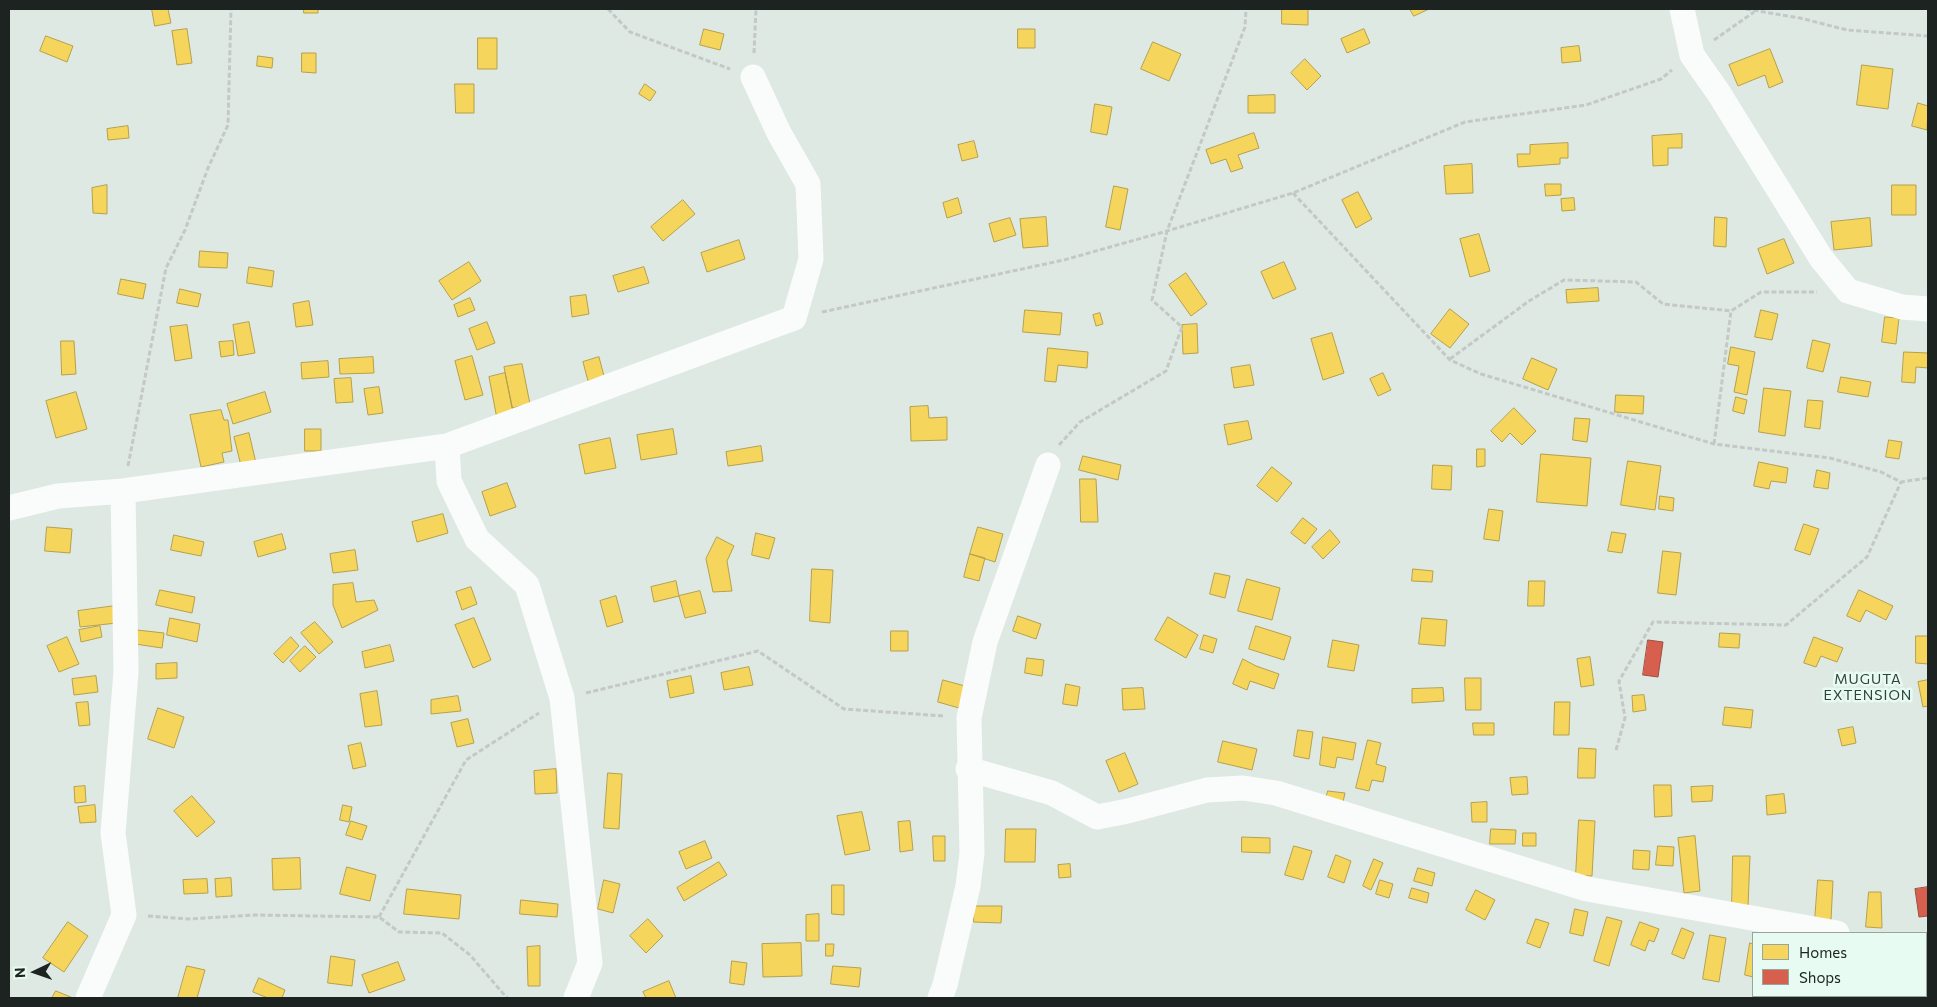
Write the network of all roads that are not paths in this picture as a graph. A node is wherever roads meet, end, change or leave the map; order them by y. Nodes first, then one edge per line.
1 (1682, 9) edge
2 (753, 77) road end
3 (1928, 309) edge
4 (447, 446) junction
5 (1048, 465) road end
6 (124, 491) junction
7 (9, 508) edge
8 (968, 769) junction
9 (1831, 932) edge
10 (88, 998) edge
11 (576, 998) edge
12 (940, 998) edge

1 - 3 street
2 - 4 street
4 - 6 street
4 - 11 street
5 - 8 street
6 - 7 street
6 - 10 street
8 - 9 street
8 - 12 street

